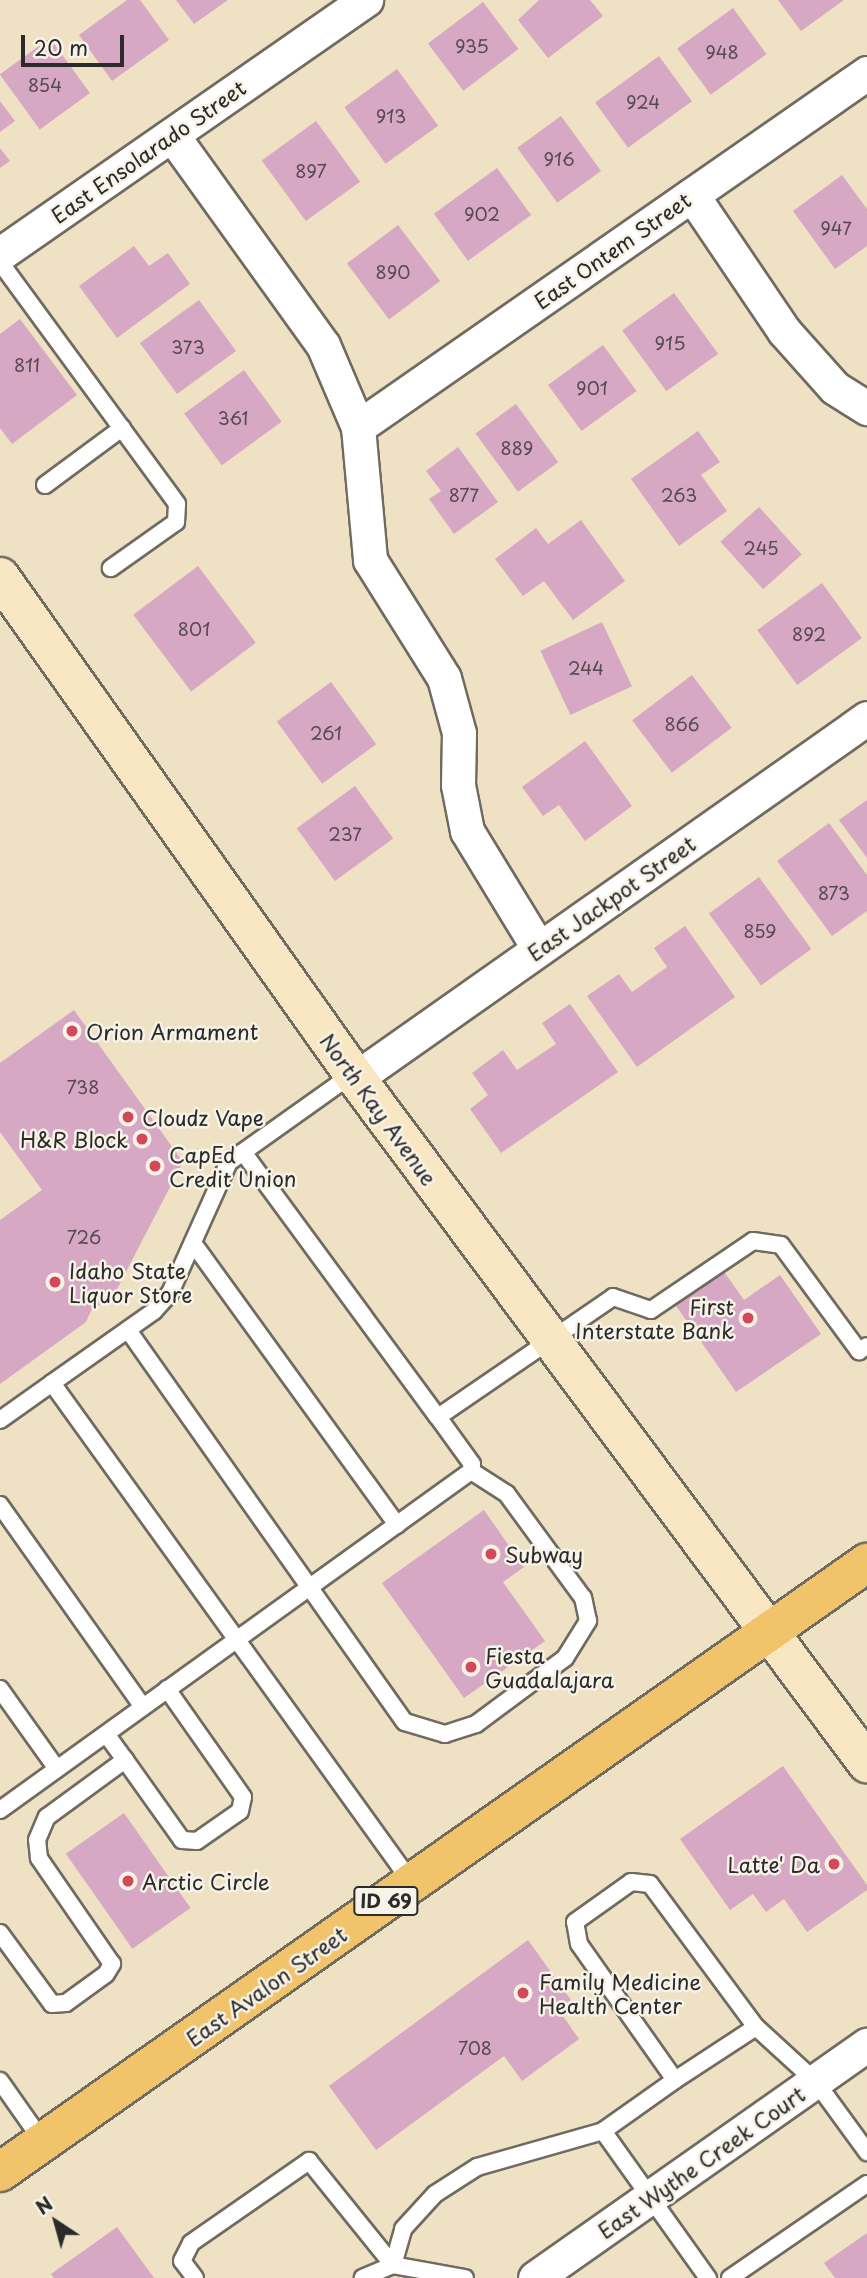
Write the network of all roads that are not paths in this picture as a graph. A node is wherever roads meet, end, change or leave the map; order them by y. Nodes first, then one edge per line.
1 (366, 0) edge
2 (867, 73) edge
3 (172, 135) junction
4 (692, 195) junction
5 (0, 254) edge
6 (0, 262) edge
7 (867, 408) edge
8 (358, 427) junction
9 (122, 428) junction
10 (45, 485) dead end
11 (111, 568) dead end
12 (0, 577) edge
13 (867, 719) edge
14 (539, 949) junction
15 (354, 1076) junction
16 (243, 1152) junction
17 (193, 1243) junction
18 (128, 1329) junction
19 (550, 1339) junction
20 (863, 1348) edge
21 (52, 1382) junction
22 (438, 1417) junction
23 (0, 1420) edge
24 (471, 1471) junction
25 (0, 1505) edge
26 (397, 1525) junction
27 (867, 1563) edge
28 (312, 1584) junction
29 (771, 1630) junction
30 (237, 1639) junction
31 (0, 1689) edge
32 (167, 1689) junction
33 (143, 1707) junction
34 (106, 1734) junction
35 (125, 1760) junction
36 (867, 1763) edge
37 (57, 1769) junction
38 (0, 1810) edge
39 (412, 1883) junction
40 (0, 1933) edge
41 (756, 2027) junction
42 (867, 2046) edge
43 (675, 2080) junction
44 (0, 2081) edge
45 (816, 2082) junction
46 (603, 2131) junction
47 (44, 2142) junction
48 (867, 2152) edge
49 (0, 2172) edge
50 (867, 2184) edge
51 (650, 2197) junction
52 (393, 2265) junction
53 (195, 2278) edge
54 (363, 2278) edge
55 (465, 2278) edge
56 (535, 2278) edge
57 (708, 2278) edge
58 (730, 2278) edge

1 - 3 street, East Ensolarado Street
2 - 4 street, East Ontem Street
3 - 5 street, East Ensolarado Street
3 - 8 street
4 - 7 street
4 - 8 street, East Ontem Street
6 - 9 lane
8 - 14 street
9 - 10 lane
9 - 11 lane
12 - 15 street, North Kay Avenue
13 - 14 street, East Jackpot Street
14 - 15 street, East Jackpot Street
15 - 16 lane
15 - 19 street, North Kay Avenue
16 - 17 lane
16 - 22 lane
17 - 18 lane
17 - 26 lane
18 - 21 lane
18 - 28 lane
19 - 20 lane
19 - 22 lane
19 - 29 street, North Kay Avenue
21 - 23 lane
21 - 30 lane
22 - 24 lane
24 - 26 lane
24 - 28 lane
25 - 33 lane
26 - 28 lane
27 - 29 main road, ID 69
28 - 30 lane
29 - 36 street, North Kay Avenue
29 - 39 main road, East Avalon Street / ID 69
30 - 32 lane
30 - 39 lane
31 - 37 lane
32 - 33 lane
32 - 35 lane
33 - 34 lane
34 - 35 lane
34 - 37 lane
35 - 40 lane
37 - 38 lane
39 - 47 main road, East Avalon Street / ID 69
41 - 43 lane
41 - 43 lane
41 - 45 lane
42 - 45 street, East Wythe Creek Court
43 - 46 lane
44 - 47 lane
45 - 48 lane
45 - 51 street, East Wythe Creek Court
46 - 51 lane
46 - 52 lane
47 - 49 main road, East Avalon Street / ID 69
50 - 58 lane
51 - 56 street, East Wythe Creek Court
51 - 57 lane
52 - 53 lane
52 - 54 lane
52 - 55 lane

